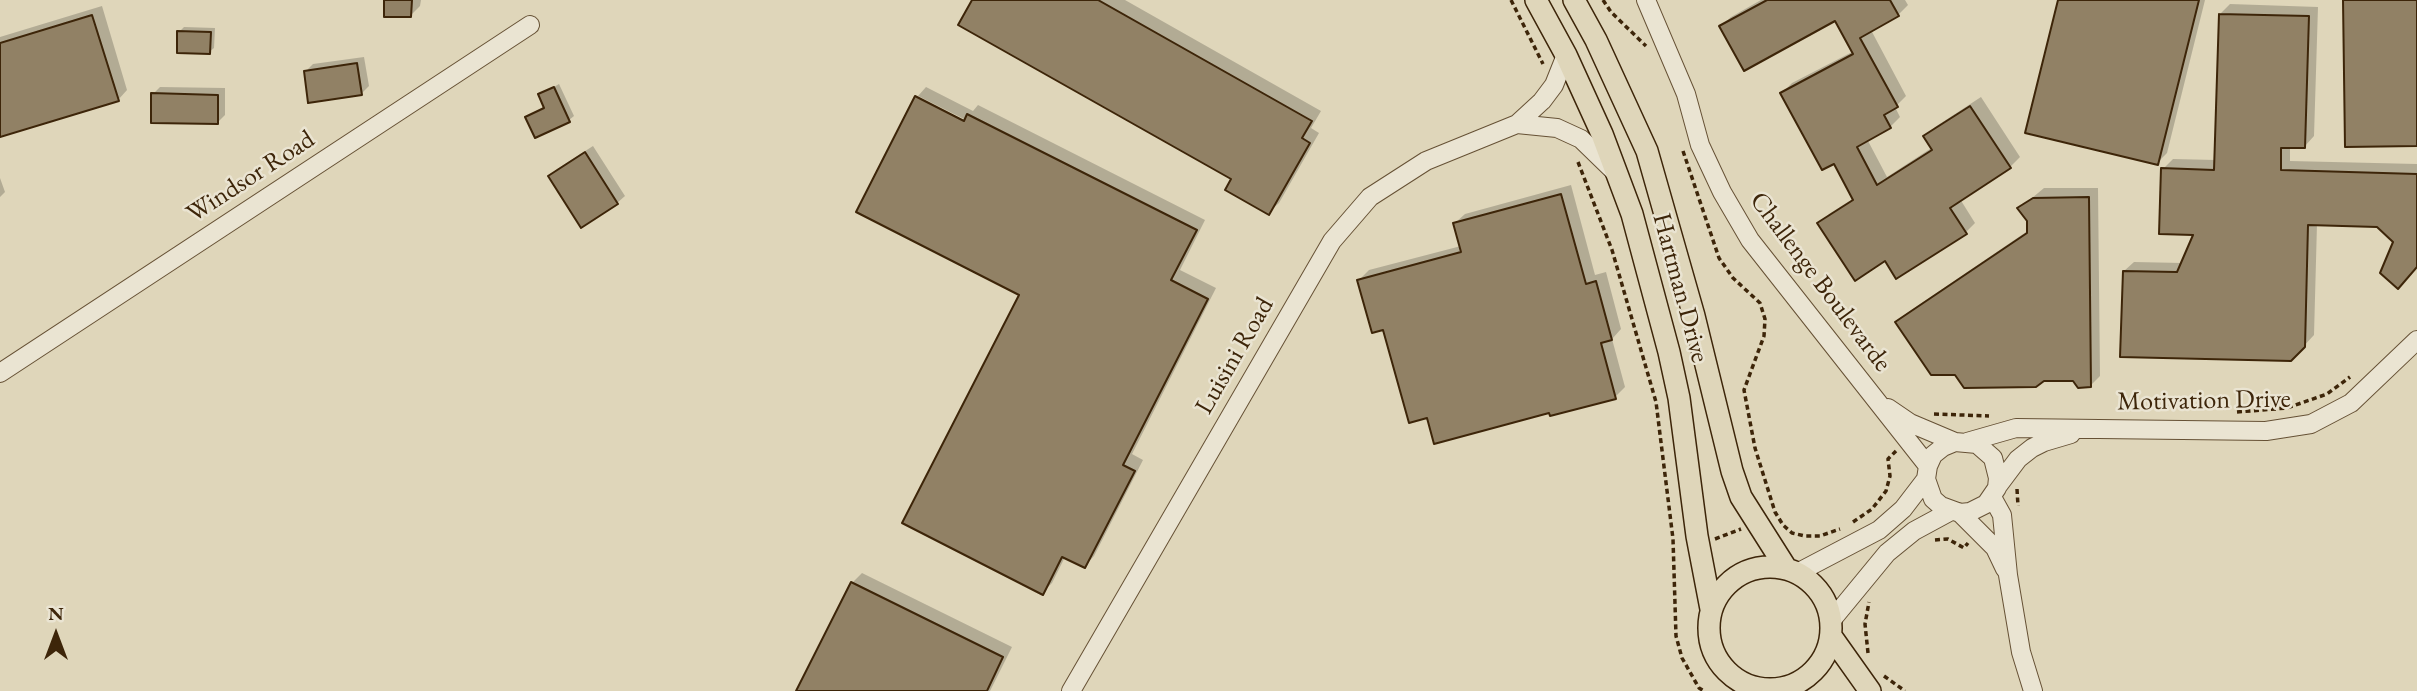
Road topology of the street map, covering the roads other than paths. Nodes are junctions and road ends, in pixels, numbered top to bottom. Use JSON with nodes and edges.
{"nodes":[{"id":1,"x":1536,"y":0,"type":"edge"},
{"id":2,"x":1574,"y":0,"type":"edge"},
{"id":3,"x":1646,"y":0,"type":"edge"},
{"id":4,"x":530,"y":25,"type":"dead end"},
{"id":5,"x":1566,"y":55,"type":"junction"},
{"id":6,"x":1517,"y":124,"type":"junction"},
{"id":7,"x":1617,"y":173,"type":"junction"},
{"id":8,"x":2417,"y":340,"type":"edge"},
{"id":9,"x":0,"y":373,"type":"edge"},
{"id":10,"x":1876,"y":400,"type":"junction"},
{"id":11,"x":2088,"y":429,"type":"junction"},
{"id":12,"x":1961,"y":442,"type":"junction"},
{"id":13,"x":1927,"y":472,"type":"junction"},
{"id":14,"x":1994,"y":492,"type":"junction"},
{"id":15,"x":1955,"y":512,"type":"junction"},
{"id":16,"x":1791,"y":571,"type":"junction"},
{"id":17,"x":2008,"y":575,"type":"junction"},
{"id":18,"x":1711,"y":609,"type":"junction"},
{"id":19,"x":1831,"y":628,"type":"junction"},
{"id":20,"x":1760,"y":690,"type":"edge"},
{"id":21,"x":1071,"y":691,"type":"edge"},
{"id":22,"x":1870,"y":691,"type":"edge"},
{"id":23,"x":2033,"y":691,"type":"edge"}],
"edges":[{"from":1,"to":5,"type":"main road","name":"Hartman Drive"},
{"from":2,"to":16,"type":"main road","name":"Hartman Drive"},
{"from":3,"to":10,"type":"street","name":"Challenge Boulevarde"},
{"from":4,"to":9,"type":"street","name":"Windsor Road"},
{"from":5,"to":6,"type":"street","name":"Luisini Road"},
{"from":5,"to":7,"type":"main road","name":"Hartman Drive"},
{"from":6,"to":7,"type":"street","name":"Luisini Road"},
{"from":6,"to":21,"type":"street","name":"Luisini Road"},
{"from":7,"to":18,"type":"main road","name":"Hartman Drive"},
{"from":8,"to":11,"type":"street","name":"Motivation Drive"},
{"from":10,"to":12,"type":"street","name":"Challenge Boulevarde"},
{"from":10,"to":13,"type":"street","name":"Challenge Boulevarde"},
{"from":11,"to":12,"type":"street","name":"Motivation Drive"},
{"from":11,"to":14,"type":"street","name":"Motivation Drive"},
{"from":12,"to":13,"type":"street"},
{"from":12,"to":14,"type":"street"},
{"from":13,"to":15,"type":"street"},
{"from":13,"to":16,"type":"street"},
{"from":14,"to":15,"type":"street"},
{"from":14,"to":17,"type":"street"},
{"from":15,"to":17,"type":"street"},
{"from":15,"to":19,"type":"street"},
{"from":16,"to":18,"type":"main road"},
{"from":16,"to":19,"type":"main road"},
{"from":17,"to":23,"type":"street"},
{"from":18,"to":20,"type":"main road"},
{"from":19,"to":20,"type":"main road"},
{"from":19,"to":22,"type":"main road"}]}
